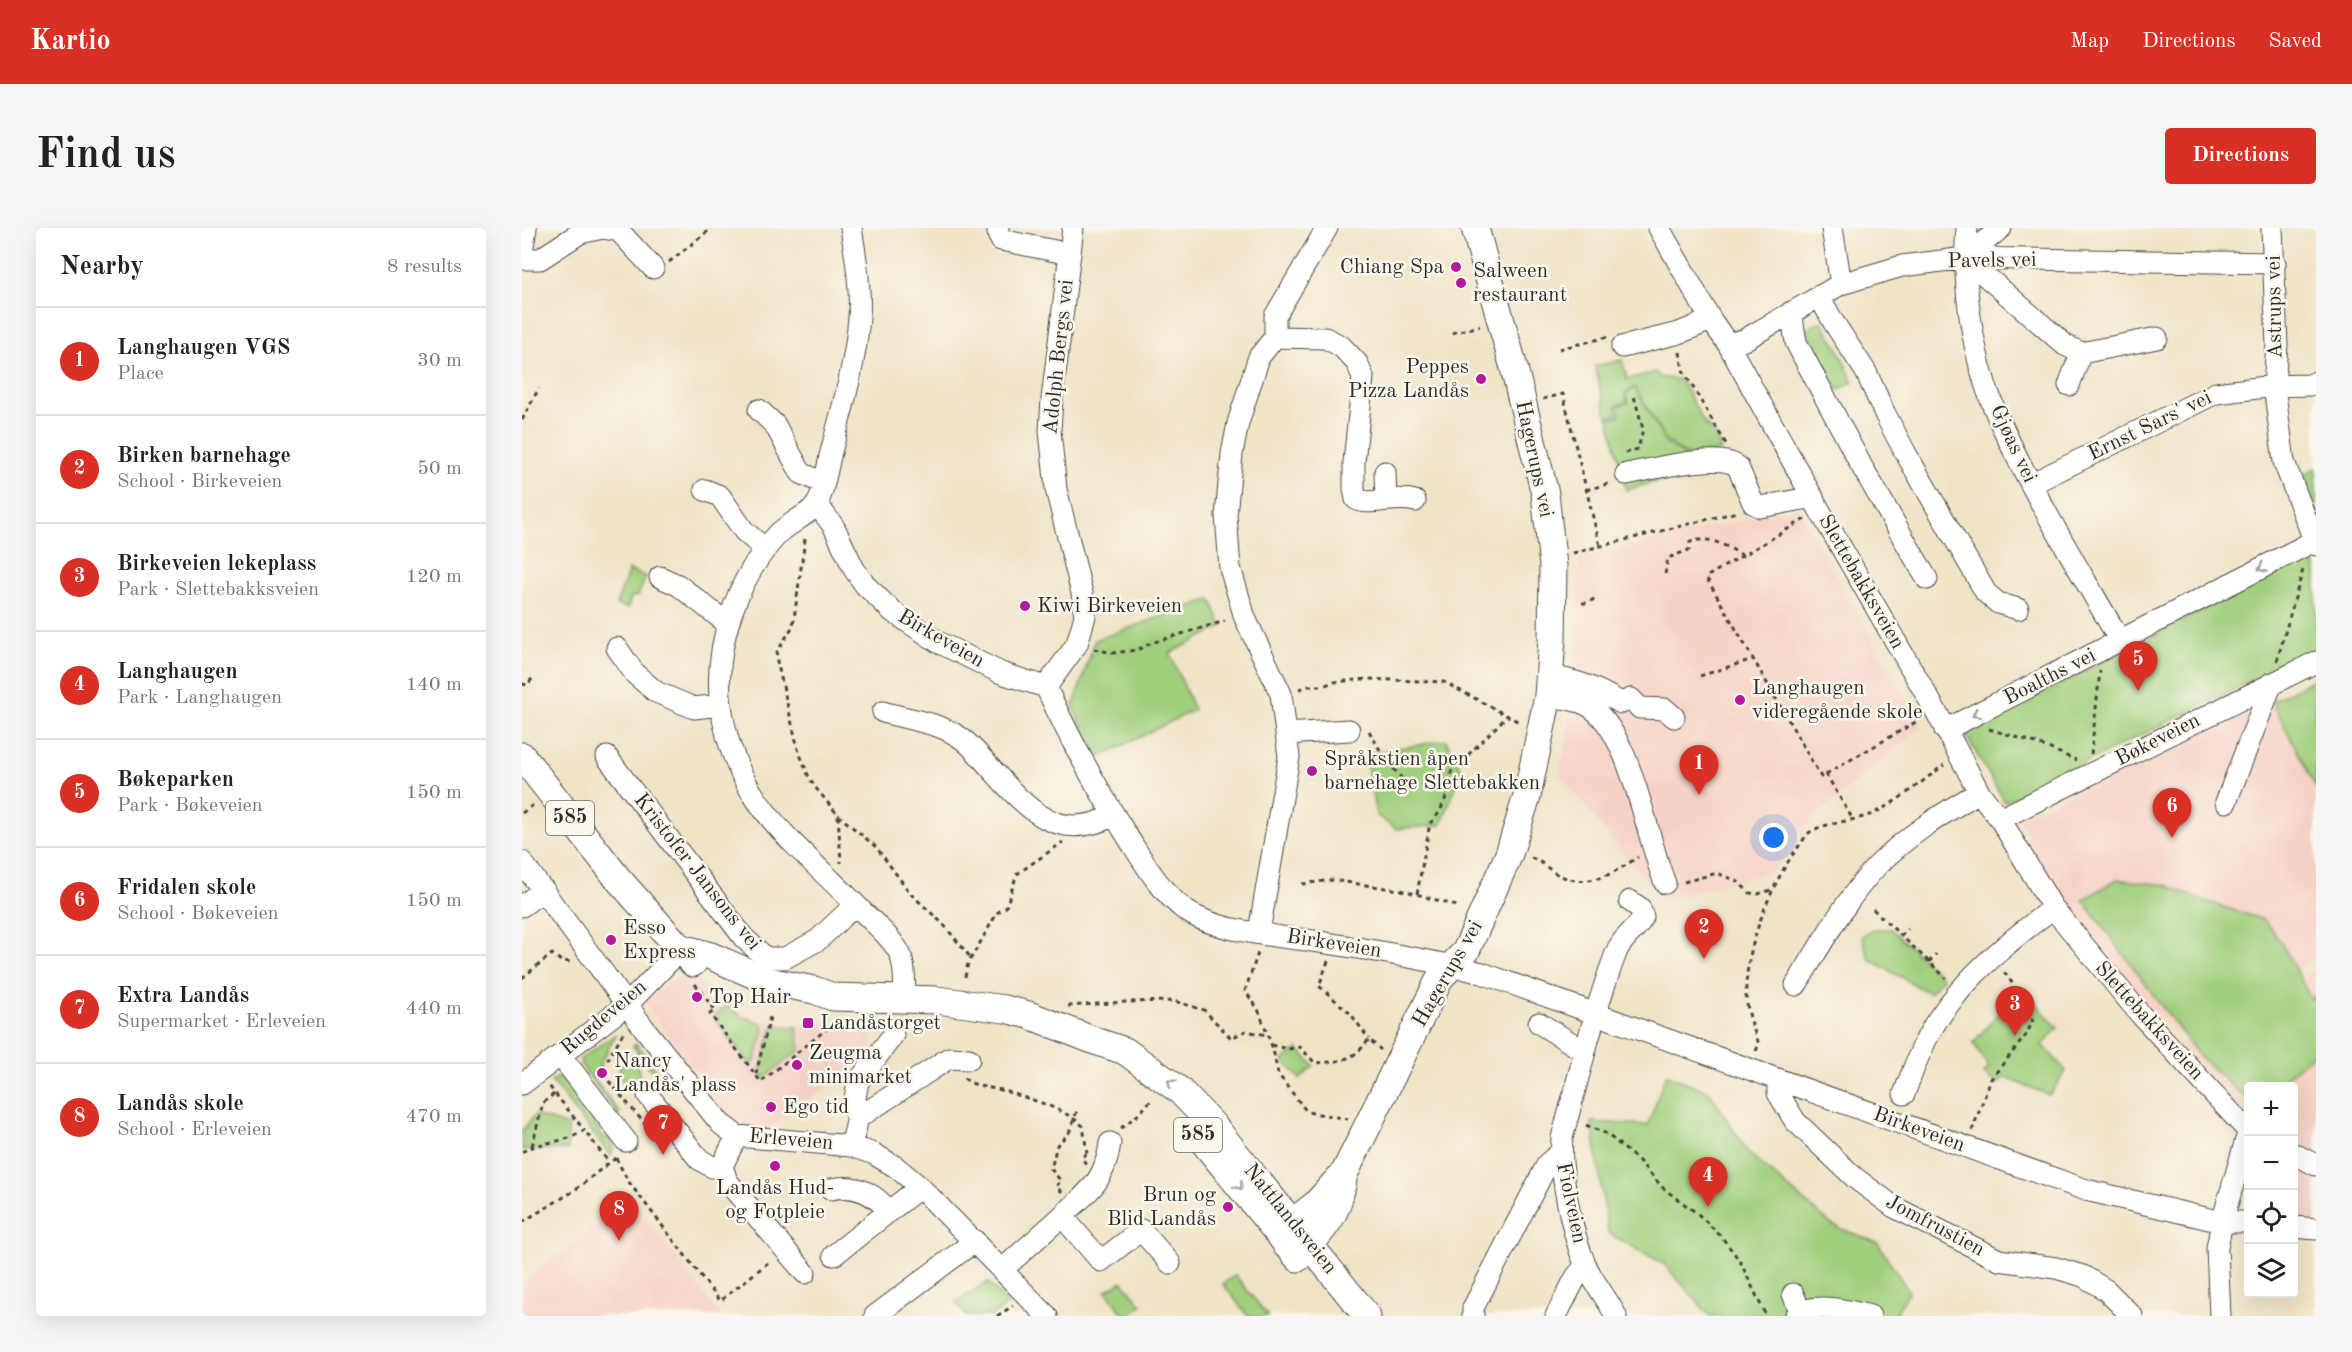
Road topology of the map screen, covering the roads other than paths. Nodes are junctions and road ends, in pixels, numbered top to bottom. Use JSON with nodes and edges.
{"nodes":[{"id":1,"x":526,"y":228,"type":"edge"},
{"id":2,"x":851,"y":228,"type":"edge"},
{"id":3,"x":998,"y":228,"type":"edge"},
{"id":4,"x":1073,"y":228,"type":"edge"},
{"id":5,"x":1327,"y":228,"type":"edge"},
{"id":6,"x":1475,"y":228,"type":"edge"},
{"id":7,"x":1659,"y":228,"type":"edge"},
{"id":8,"x":1832,"y":228,"type":"edge"},
{"id":9,"x":1967,"y":228,"type":"edge"},
{"id":10,"x":2001,"y":228,"type":"edge"},
{"id":11,"x":2272,"y":228,"type":"edge"},
{"id":12,"x":620,"y":229,"type":"edge"},
{"id":13,"x":522,"y":254,"type":"edge"},
{"id":14,"x":1070,"y":254,"type":"junction"},
{"id":15,"x":1965,"y":258,"type":"junction"},
{"id":16,"x":522,"y":259,"type":"edge"},
{"id":17,"x":2275,"y":263,"type":"junction"},
{"id":18,"x":653,"y":268,"type":"road end"},
{"id":19,"x":1841,"y":284,"type":"junction"},
{"id":20,"x":1819,"y":296,"type":"junction"},
{"id":21,"x":1791,"y":312,"type":"junction"},
{"id":22,"x":1712,"y":320,"type":"junction"},
{"id":23,"x":1275,"y":337,"type":"junction"},
{"id":24,"x":2157,"y":338,"type":"dead end"},
{"id":25,"x":1728,"y":344,"type":"junction"},
{"id":26,"x":1622,"y":347,"type":"dead end"},
{"id":27,"x":2081,"y":353,"type":"junction"},
{"id":28,"x":2316,"y":382,"type":"edge"},
{"id":29,"x":2069,"y":385,"type":"dead end"},
{"id":30,"x":2274,"y":386,"type":"junction"},
{"id":31,"x":759,"y":410,"type":"dead end"},
{"id":32,"x":1384,"y":472,"type":"dead end"},
{"id":33,"x":1626,"y":474,"type":"road end"},
{"id":34,"x":823,"y":483,"type":"junction"},
{"id":35,"x":2031,"y":484,"type":"junction"},
{"id":36,"x":705,"y":490,"type":"dead end"},
{"id":37,"x":1386,"y":499,"type":"junction"},
{"id":38,"x":1415,"y":501,"type":"dead end"},
{"id":39,"x":818,"y":504,"type":"junction"},
{"id":40,"x":1816,"y":504,"type":"junction"},
{"id":41,"x":2313,"y":543,"type":"edge"},
{"id":42,"x":765,"y":549,"type":"junction"},
{"id":43,"x":660,"y":577,"type":"dead end"},
{"id":44,"x":1927,"y":579,"type":"dead end"},
{"id":45,"x":2018,"y":609,"type":"dead end"},
{"id":46,"x":728,"y":624,"type":"junction"},
{"id":47,"x":2112,"y":645,"type":"junction"},
{"id":48,"x":617,"y":648,"type":"dead end"},
{"id":49,"x":2316,"y":662,"type":"edge"},
{"id":50,"x":2272,"y":683,"type":"junction"},
{"id":51,"x":1549,"y":686,"type":"junction"},
{"id":52,"x":1046,"y":687,"type":"junction"},
{"id":53,"x":721,"y":705,"type":"junction"},
{"id":54,"x":883,"y":712,"type":"dead end"},
{"id":55,"x":1674,"y":717,"type":"dead end"},
{"id":56,"x":1953,"y":726,"type":"junction"},
{"id":57,"x":1349,"y":730,"type":"road end"},
{"id":58,"x":1286,"y":734,"type":"junction"},
{"id":59,"x":522,"y":756,"type":"edge"},
{"id":60,"x":607,"y":757,"type":"dead end"},
{"id":61,"x":1979,"y":792,"type":"junction"},
{"id":62,"x":2226,"y":802,"type":"dead end"},
{"id":63,"x":1114,"y":816,"type":"junction"},
{"id":64,"x":2000,"y":819,"type":"junction"},
{"id":65,"x":522,"y":862,"type":"edge"},
{"id":66,"x":1662,"y":876,"type":"road end"},
{"id":67,"x":544,"y":890,"type":"junction"},
{"id":68,"x":850,"y":900,"type":"junction"},
{"id":69,"x":1630,"y":901,"type":"dead end"},
{"id":70,"x":522,"y":906,"type":"edge"},
{"id":71,"x":2054,"y":908,"type":"junction"},
{"id":72,"x":1259,"y":939,"type":"junction"},
{"id":73,"x":682,"y":948,"type":"junction"},
{"id":74,"x":1453,"y":966,"type":"junction"},
{"id":75,"x":1796,"y":985,"type":"dead end"},
{"id":76,"x":905,"y":999,"type":"junction"},
{"id":77,"x":628,"y":1004,"type":"junction"},
{"id":78,"x":1596,"y":1014,"type":"junction"},
{"id":79,"x":1539,"y":1023,"type":"dead end"},
{"id":80,"x":893,"y":1035,"type":"dead end"},
{"id":81,"x":1586,"y":1048,"type":"junction"},
{"id":82,"x":560,"y":1055,"type":"junction"},
{"id":83,"x":969,"y":1059,"type":"dead end"},
{"id":84,"x":1778,"y":1079,"type":"junction"},
{"id":85,"x":526,"y":1081,"type":"edge"},
{"id":86,"x":1904,"y":1094,"type":"dead end"},
{"id":87,"x":648,"y":1095,"type":"dead end"},
{"id":88,"x":858,"y":1118,"type":"junction"},
{"id":89,"x":2244,"y":1128,"type":"edge"},
{"id":90,"x":1116,"y":1135,"type":"road end"},
{"id":91,"x":737,"y":1136,"type":"junction"},
{"id":92,"x":2247,"y":1136,"type":"edge"},
{"id":93,"x":626,"y":1141,"type":"dead end"},
{"id":94,"x":851,"y":1146,"type":"junction"},
{"id":95,"x":1560,"y":1154,"type":"junction"},
{"id":96,"x":2298,"y":1156,"type":"edge"},
{"id":97,"x":2316,"y":1165,"type":"edge"},
{"id":98,"x":722,"y":1166,"type":"junction"},
{"id":99,"x":920,"y":1187,"type":"junction"},
{"id":100,"x":831,"y":1189,"type":"dead end"},
{"id":101,"x":889,"y":1212,"type":"junction"},
{"id":102,"x":1062,"y":1216,"type":"junction"},
{"id":103,"x":2222,"y":1222,"type":"junction"},
{"id":104,"x":2244,"y":1222,"type":"edge"},
{"id":105,"x":2298,"y":1227,"type":"edge"},
{"id":106,"x":2316,"y":1229,"type":"edge"},
{"id":107,"x":1296,"y":1237,"type":"junction"},
{"id":108,"x":975,"y":1241,"type":"junction"},
{"id":109,"x":834,"y":1255,"type":"dead end"},
{"id":110,"x":1170,"y":1263,"type":"dead end"},
{"id":111,"x":1586,"y":1265,"type":"junction"},
{"id":112,"x":1003,"y":1269,"type":"junction"},
{"id":113,"x":805,"y":1273,"type":"dead end"},
{"id":114,"x":1796,"y":1307,"type":"edge"},
{"id":115,"x":875,"y":1316,"type":"edge"},
{"id":116,"x":1047,"y":1316,"type":"edge"},
{"id":117,"x":1347,"y":1316,"type":"edge"},
{"id":118,"x":1367,"y":1316,"type":"edge"},
{"id":119,"x":1473,"y":1316,"type":"edge"},
{"id":120,"x":1556,"y":1316,"type":"edge"},
{"id":121,"x":1616,"y":1316,"type":"edge"},
{"id":122,"x":1870,"y":1316,"type":"edge"},
{"id":123,"x":2132,"y":1316,"type":"edge"},
{"id":124,"x":2220,"y":1316,"type":"edge"}],
"edges":[{"from":1,"to":13,"type":"street"},
{"from":2,"to":34,"type":"street"},
{"from":3,"to":14,"type":"street"},
{"from":4,"to":14,"type":"street","name":"Adolph Bergs vei"},
{"from":5,"to":23,"type":"street"},
{"from":6,"to":51,"type":"main road","name":"Hagerups vei"},
{"from":7,"to":22,"type":"street","name":"Slettebakksveien"},
{"from":8,"to":19,"type":"street"},
{"from":9,"to":15,"type":"street","name":"Gjøas vei"},
{"from":10,"to":15,"type":"street"},
{"from":11,"to":17,"type":"street","name":"Astrups vei"},
{"from":12,"to":16,"type":"street"},
{"from":12,"to":18,"type":"street"},
{"from":14,"to":52,"type":"street","name":"Adolph Bergs vei"},
{"from":15,"to":17,"type":"street","name":"Pavels vei"},
{"from":15,"to":19,"type":"street","name":"Pavels vei"},
{"from":15,"to":27,"type":"street"},
{"from":15,"to":35,"type":"street","name":"Gjøas vei"},
{"from":17,"to":30,"type":"street","name":"Astrups vei"},
{"from":19,"to":20,"type":"street","name":"Pavels vei"},
{"from":20,"to":21,"type":"street","name":"Pavels vei"},
{"from":20,"to":45,"type":"street"},
{"from":21,"to":25,"type":"street","name":"Pavels vei"},
{"from":21,"to":44,"type":"street"},
{"from":22,"to":25,"type":"street","name":"Slettebakksveien"},
{"from":22,"to":26,"type":"street"},
{"from":23,"to":37,"type":"street"},
{"from":23,"to":58,"type":"street"},
{"from":24,"to":27,"type":"street"},
{"from":25,"to":40,"type":"street","name":"Slettebakksveien"},
{"from":27,"to":29,"type":"street"},
{"from":28,"to":30,"type":"street","name":"Astrups vei"},
{"from":30,"to":35,"type":"street","name":"Ernst Sars' vei"},
{"from":30,"to":41,"type":"street","name":"Astrups vei"},
{"from":31,"to":34,"type":"street"},
{"from":32,"to":37,"type":"street"},
{"from":33,"to":40,"type":"street","name":"Slettebakksveien"},
{"from":34,"to":39,"type":"street"},
{"from":35,"to":47,"type":"street","name":"Gjøas vei"},
{"from":36,"to":42,"type":"street"},
{"from":37,"to":38,"type":"street"},
{"from":39,"to":42,"type":"street"},
{"from":39,"to":52,"type":"street","name":"Birkeveien"},
{"from":40,"to":56,"type":"street","name":"Slettebakksveien"},
{"from":41,"to":47,"type":"street","name":"Boalths vei","one_way":true},
{"from":42,"to":46,"type":"street"},
{"from":43,"to":46,"type":"street"},
{"from":46,"to":53,"type":"street"},
{"from":47,"to":56,"type":"street","name":"Boalths vei","one_way":true},
{"from":48,"to":53,"type":"street"},
{"from":49,"to":50,"type":"street","name":"Bøkeveien"},
{"from":50,"to":62,"type":"street"},
{"from":50,"to":64,"type":"street","name":"Bøkeveien"},
{"from":51,"to":55,"type":"street"},
{"from":51,"to":66,"type":"street"},
{"from":51,"to":74,"type":"main road","name":"Hagerups vei"},
{"from":52,"to":63,"type":"street","name":"Birkeveien"},
{"from":53,"to":68,"type":"street"},
{"from":54,"to":63,"type":"street"},
{"from":56,"to":61,"type":"street","name":"Slettebakksveien"},
{"from":57,"to":58,"type":"street"},
{"from":58,"to":72,"type":"street"},
{"from":59,"to":73,"type":"main road","name":"Nattlandsveien","number":"585"},
{"from":60,"to":68,"type":"street","name":"Kristofer Jansons vei"},
{"from":61,"to":64,"type":"street","name":"Slettebakksveien"},
{"from":61,"to":75,"type":"street"},
{"from":63,"to":72,"type":"street","name":"Birkeveien"},
{"from":64,"to":71,"type":"street","name":"Slettebakksveien"},
{"from":65,"to":67,"type":"street","name":"Erleveien"},
{"from":67,"to":70,"type":"street"},
{"from":67,"to":77,"type":"street","name":"Erleveien"},
{"from":68,"to":76,"type":"street"},
{"from":69,"to":78,"type":"street"},
{"from":71,"to":86,"type":"street"},
{"from":71,"to":89,"type":"street","name":"Slettebakksveien"},
{"from":72,"to":74,"type":"street","name":"Birkeveien"},
{"from":73,"to":76,"type":"main road","name":"Nattlandsveien","number":"585"},
{"from":73,"to":77,"type":"street","name":"Rugdeveien"},
{"from":74,"to":78,"type":"street","name":"Birkeveien"},
{"from":74,"to":107,"type":"main road","name":"Hagerups vei"},
{"from":76,"to":107,"type":"main road","name":"Nattlandsveien","number":"585"},
{"from":77,"to":82,"type":"street","name":"Rugdeveien"},
{"from":77,"to":91,"type":"street","name":"Erleveien"},
{"from":78,"to":81,"type":"street","name":"Fiolveien"},
{"from":78,"to":84,"type":"street","name":"Birkeveien"},
{"from":79,"to":81,"type":"street"},
{"from":80,"to":88,"type":"street"},
{"from":81,"to":95,"type":"street","name":"Fiolveien"},
{"from":82,"to":85,"type":"street","name":"Rugdeveien"},
{"from":82,"to":93,"type":"street"},
{"from":83,"to":88,"type":"street"},
{"from":84,"to":103,"type":"street","name":"Birkeveien"},
{"from":84,"to":123,"type":"street","name":"Jomfrustien"},
{"from":87,"to":98,"type":"street"},
{"from":88,"to":94,"type":"street"},
{"from":90,"to":102,"type":"street"},
{"from":91,"to":94,"type":"street","name":"Erleveien"},
{"from":91,"to":98,"type":"street"},
{"from":92,"to":103,"type":"street","name":"Slettebakksveien"},
{"from":94,"to":99,"type":"street","name":"Erleveien"},
{"from":95,"to":111,"type":"street","name":"Fiolveien"},
{"from":95,"to":119,"type":"street"},
{"from":96,"to":97,"type":"street"},
{"from":98,"to":113,"type":"street"},
{"from":99,"to":101,"type":"street"},
{"from":99,"to":108,"type":"street","name":"Erleveien"},
{"from":100,"to":101,"type":"street"},
{"from":101,"to":109,"type":"street"},
{"from":102,"to":110,"type":"street"},
{"from":102,"to":112,"type":"street"},
{"from":103,"to":104,"type":"street","name":"Birkeveien"},
{"from":103,"to":124,"type":"street","name":"Slettebakksveien"},
{"from":105,"to":106,"type":"street"},
{"from":107,"to":117,"type":"main road","name":"Nattlandsveien","number":"585"},
{"from":107,"to":118,"type":"main road","name":"Nattlandsveien","number":"585"},
{"from":108,"to":112,"type":"street","name":"Erleveien"},
{"from":108,"to":115,"type":"street"},
{"from":111,"to":120,"type":"street"},
{"from":111,"to":121,"type":"street","name":"Fiolveien"},
{"from":112,"to":116,"type":"street","name":"Erleveien"},
{"from":114,"to":122,"type":"street"}]}
